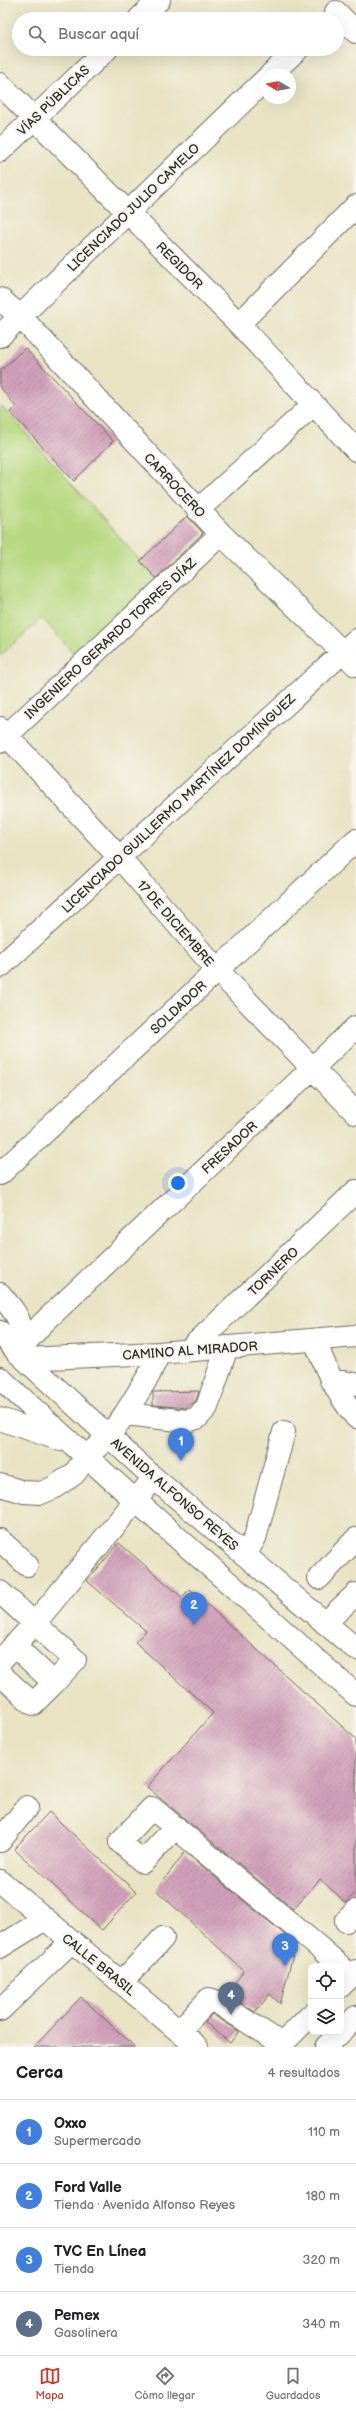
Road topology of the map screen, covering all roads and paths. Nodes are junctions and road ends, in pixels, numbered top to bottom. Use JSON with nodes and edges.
{"nodes":[{"id":1,"x":159,"y":0,"type":"edge"},
{"id":2,"x":146,"y":12,"type":"edge"},
{"id":3,"x":344,"y":17,"type":"edge"},
{"id":4,"x":356,"y":32,"type":"edge"},
{"id":5,"x":100,"y":56,"type":"edge"},
{"id":6,"x":291,"y":56,"type":"edge"},
{"id":7,"x":278,"y":68,"type":"edge"},
{"id":8,"x":0,"y":84,"type":"edge"},
{"id":9,"x":260,"y":85,"type":"edge"},
{"id":10,"x":33,"y":119,"type":"junction"},
{"id":11,"x":0,"y":151,"type":"edge"},
{"id":12,"x":356,"y":206,"type":"edge"},
{"id":13,"x":128,"y":212,"type":"junction"},
{"id":14,"x":0,"y":299,"type":"edge"},
{"id":15,"x":20,"y":316,"type":"junction"},
{"id":16,"x":239,"y":324,"type":"junction"},
{"id":17,"x":0,"y":336,"type":"edge"},
{"id":18,"x":313,"y":405,"type":"junction"},
{"id":19,"x":353,"y":439,"type":"edge"},
{"id":20,"x":198,"y":510,"type":"junction"},
{"id":21,"x":221,"y":534,"type":"junction"},
{"id":22,"x":352,"y":652,"type":"edge"},
{"id":23,"x":2,"y":735,"type":"edge"},
{"id":24,"x":356,"y":840,"type":"edge"},
{"id":25,"x":118,"y":856,"type":"junction"},
{"id":26,"x":0,"y":967,"type":"edge"},
{"id":27,"x":217,"y":970,"type":"junction"},
{"id":28,"x":356,"y":1027,"type":"edge"},
{"id":29,"x":312,"y":1069,"type":"junction"},
{"id":30,"x":356,"y":1113,"type":"edge"},
{"id":31,"x":0,"y":1174,"type":"edge"},
{"id":32,"x":356,"y":1192,"type":"edge"},
{"id":33,"x":0,"y":1294,"type":"edge"},
{"id":34,"x":0,"y":1332,"type":"edge"},
{"id":35,"x":356,"y":1336,"type":"edge"},
{"id":36,"x":315,"y":1340,"type":"junction"},
{"id":37,"x":227,"y":1347,"type":"junction"},
{"id":38,"x":189,"y":1350,"type":"junction"},
{"id":39,"x":159,"y":1353,"type":"junction"},
{"id":40,"x":21,"y":1356,"type":"junction"},
{"id":41,"x":0,"y":1371,"type":"edge"},
{"id":42,"x":0,"y":1378,"type":"edge"},
{"id":43,"x":331,"y":1380,"type":"junction"},
{"id":44,"x":356,"y":1384,"type":"edge"},
{"id":45,"x":125,"y":1414,"type":"junction"},
{"id":46,"x":356,"y":1418,"type":"edge"},
{"id":47,"x":0,"y":1419,"type":"edge"},
{"id":48,"x":284,"y":1432,"type":"dead end"},
{"id":49,"x":108,"y":1437,"type":"junction"},
{"id":50,"x":79,"y":1450,"type":"junction"},
{"id":51,"x":154,"y":1478,"type":"junction"},
{"id":52,"x":0,"y":1485,"type":"edge"},
{"id":53,"x":136,"y":1502,"type":"junction"},
{"id":54,"x":356,"y":1539,"type":"edge"},
{"id":55,"x":3,"y":1549,"type":"edge"},
{"id":56,"x":245,"y":1555,"type":"junction"},
{"id":57,"x":27,"y":1565,"type":"dead end"},
{"id":58,"x":319,"y":1578,"type":"dead end"},
{"id":59,"x":0,"y":1592,"type":"edge"},
{"id":60,"x":356,"y":1594,"type":"edge"},
{"id":61,"x":325,"y":1622,"type":"junction"},
{"id":62,"x":35,"y":1623,"type":"junction"},
{"id":63,"x":356,"y":1649,"type":"edge"},
{"id":64,"x":7,"y":1653,"type":"edge"},
{"id":65,"x":0,"y":1674,"type":"edge"},
{"id":66,"x":54,"y":1683,"type":"junction"},
{"id":67,"x":356,"y":1695,"type":"edge"},
{"id":68,"x":26,"y":1807,"type":"dead end"},
{"id":69,"x":176,"y":1827,"type":"dead end"},
{"id":70,"x":0,"y":1841,"type":"edge"},
{"id":71,"x":0,"y":1881,"type":"edge"},
{"id":72,"x":45,"y":1919,"type":"junction"},
{"id":73,"x":163,"y":1938,"type":"dead end"},
{"id":74,"x":71,"y":1942,"type":"junction"},
{"id":75,"x":0,"y":1946,"type":"edge"},
{"id":76,"x":346,"y":1973,"type":"edge"},
{"id":77,"x":122,"y":1982,"type":"junction"},
{"id":78,"x":0,"y":2010,"type":"edge"},
{"id":79,"x":356,"y":2017,"type":"edge"},
{"id":80,"x":308,"y":2019,"type":"edge"},
{"id":81,"x":344,"y":2029,"type":"edge"},
{"id":82,"x":179,"y":2031,"type":"junction"},
{"id":83,"x":338,"y":2035,"type":"edge"},
{"id":84,"x":280,"y":2046,"type":"edge"},
{"id":85,"x":197,"y":2047,"type":"edge"},
{"id":86,"x":326,"y":2047,"type":"edge"}],
"edges":[{"from":1,"to":2,"type":"main road"},
{"from":3,"to":4,"type":"main road"},
{"from":5,"to":10,"type":"main road","name":"VÍAS PÚBLICAS"},
{"from":6,"to":7,"type":"main road"},
{"from":8,"to":10,"type":"main road","name":"REGIDOR"},
{"from":9,"to":13,"type":"main road","name":"LICENCIADO JULIO CAMELO"},
{"from":10,"to":11,"type":"main road","name":"VÍAS PÚBLICAS"},
{"from":10,"to":13,"type":"main road","name":"REGIDOR"},
{"from":12,"to":16,"type":"main road"},
{"from":13,"to":15,"type":"main road","name":"LICENCIADO JULIO CAMELO"},
{"from":13,"to":16,"type":"main road","name":"REGIDOR"},
{"from":14,"to":15,"type":"main road","name":"CARROCERO"},
{"from":15,"to":17,"type":"main road","name":"LICENCIADO JULIO CAMELO"},
{"from":15,"to":20,"type":"main road","name":"CARROCERO"},
{"from":16,"to":18,"type":"main road","name":"REGIDOR"},
{"from":18,"to":19,"type":"main road","name":"REGIDOR"},
{"from":18,"to":20,"type":"main road"},
{"from":20,"to":21,"type":"main road","name":"CARROCERO"},
{"from":21,"to":22,"type":"main road","name":"CARROCERO"},
{"from":21,"to":23,"type":"main road","name":"INGENIERO GERARDO TORRES DÍAZ"},
{"from":22,"to":25,"type":"main road","name":"LICENCIADO GUILLERMO MARTÍNEZ DOMÍNGUEZ"},
{"from":23,"to":25,"type":"main road","name":"17 DE DICIEMBRE"},
{"from":24,"to":27,"type":"main road","name":"SOLDADOR"},
{"from":25,"to":26,"type":"main road","name":"LICENCIADO GUILLERMO MARTÍNEZ DOMÍNGUEZ"},
{"from":25,"to":27,"type":"main road","name":"17 DE DICIEMBRE"},
{"from":27,"to":29,"type":"main road","name":"17 DE DICIEMBRE"},
{"from":27,"to":31,"type":"main road","name":"SOLDADOR"},
{"from":28,"to":29,"type":"main road","name":"FRESADOR"},
{"from":29,"to":30,"type":"main road","name":"17 DE DICIEMBRE"},
{"from":29,"to":40,"type":"main road","name":"FRESADOR"},
{"from":32,"to":38,"type":"main road","name":"TORNERO"},
{"from":33,"to":40,"type":"main road"},
{"from":34,"to":40,"type":"main road","name":"AVENIDA ALFONSO REYES"},
{"from":35,"to":36,"type":"main road","name":"CAMINO AL MIRADOR"},
{"from":36,"to":37,"type":"main road","name":"CAMINO AL MIRADOR"},
{"from":36,"to":43,"type":"main road"},
{"from":37,"to":38,"type":"main road","name":"CAMINO AL MIRADOR"},
{"from":37,"to":45,"type":"main road"},
{"from":38,"to":39,"type":"main road","name":"CAMINO AL MIRADOR"},
{"from":39,"to":40,"type":"main road","name":"CAMINO AL MIRADOR"},
{"from":39,"to":45,"type":"main road"},
{"from":40,"to":41,"type":"main road","name":"FRESADOR"},
{"from":40,"to":49,"type":"main road","name":"AVENIDA ALFONSO REYES"},
{"from":42,"to":50,"type":"main road"},
{"from":43,"to":44,"type":"main road"},
{"from":43,"to":46,"type":"main road"},
{"from":45,"to":49,"type":"main road"},
{"from":47,"to":50,"type":"main road"},
{"from":48,"to":56,"type":"main road"},
{"from":49,"to":50,"type":"main road"},
{"from":49,"to":51,"type":"main road","name":"AVENIDA ALFONSO REYES"},
{"from":50,"to":52,"type":"main road"},
{"from":50,"to":53,"type":"main road"},
{"from":51,"to":53,"type":"main road"},
{"from":51,"to":56,"type":"main road","name":"AVENIDA ALFONSO REYES"},
{"from":53,"to":62,"type":"main road"},
{"from":53,"to":67,"type":"main road"},
{"from":54,"to":58,"type":"main road"},
{"from":55,"to":57,"type":"main road"},
{"from":56,"to":61,"type":"main road","name":"AVENIDA ALFONSO REYES"},
{"from":59,"to":62,"type":"main road"},
{"from":60,"to":61,"type":"main road"},
{"from":61,"to":63,"type":"main road","name":"AVENIDA ALFONSO REYES"},
{"from":62,"to":64,"type":"main road"},
{"from":62,"to":66,"type":"main road"},
{"from":64,"to":66,"type":"main road"},
{"from":65,"to":66,"type":"main road"},
{"from":68,"to":70,"type":"main road"},
{"from":69,"to":76,"type":"main road"},
{"from":71,"to":72,"type":"main road","name":"CALLE BRASIL"},
{"from":72,"to":74,"type":"main road","name":"CALLE BRASIL"},
{"from":72,"to":75,"type":"main road"},
{"from":73,"to":77,"type":"main road"},
{"from":74,"to":77,"type":"main road","name":"CALLE BRASIL"},
{"from":74,"to":78,"type":"main road"},
{"from":77,"to":82,"type":"main road","name":"CALLE BRASIL"},
{"from":79,"to":81,"type":"main road"},
{"from":80,"to":84,"type":"main road"},
{"from":82,"to":84,"type":"main road"},
{"from":82,"to":85,"type":"main road","name":"CALLE BRASIL"},
{"from":83,"to":86,"type":"main road"}]}
